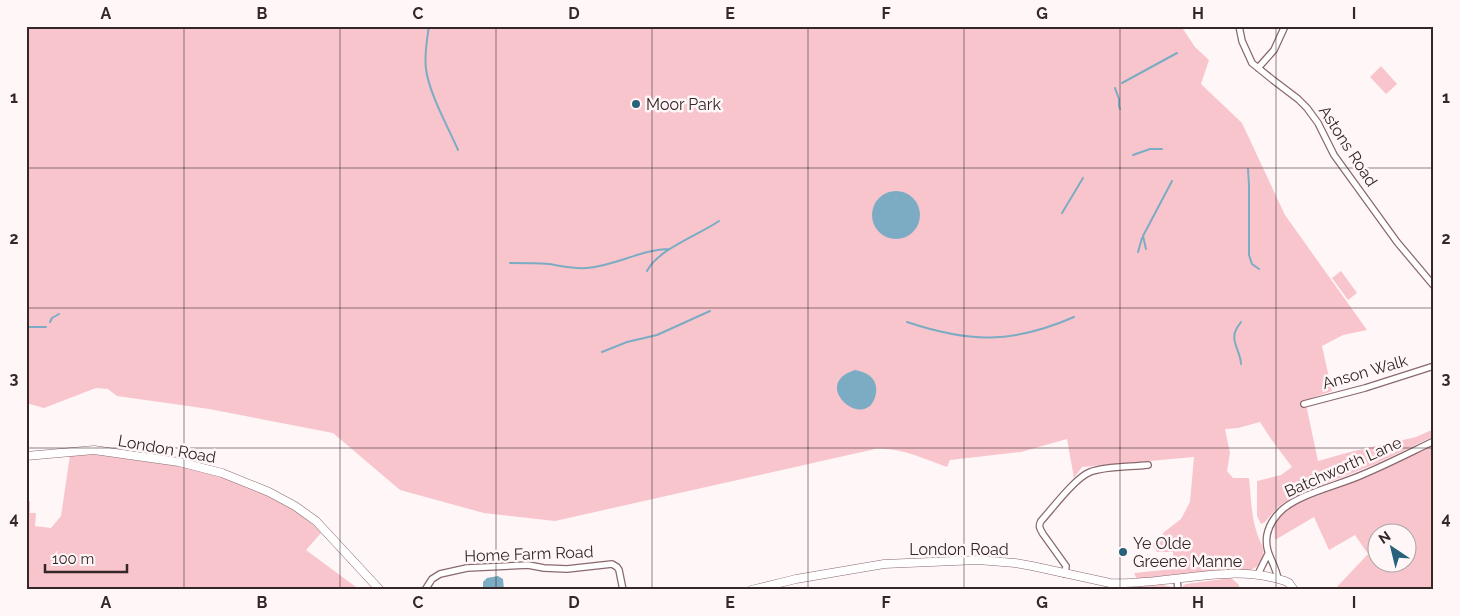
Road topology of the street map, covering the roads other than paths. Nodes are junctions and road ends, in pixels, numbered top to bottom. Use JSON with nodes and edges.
{"nodes":[{"id":1,"x":1239,"y":26,"type":"edge"},
{"id":2,"x":1285,"y":26,"type":"edge"},
{"id":3,"x":1258,"y":68,"type":"junction"},
{"id":4,"x":1434,"y":286,"type":"edge"},
{"id":5,"x":1434,"y":366,"type":"edge"},
{"id":6,"x":1304,"y":404,"type":"dead end"},
{"id":7,"x":1434,"y":441,"type":"edge"},
{"id":8,"x":26,"y":456,"type":"edge"},
{"id":9,"x":1148,"y":465,"type":"dead end"},
{"id":10,"x":1268,"y":554,"type":"junction"},
{"id":11,"x":1065,"y":574,"type":"junction"},
{"id":12,"x":1258,"y":574,"type":"junction"},
{"id":13,"x":1177,"y":579,"type":"junction"},
{"id":14,"x":1278,"y":579,"type":"junction"},
{"id":15,"x":380,"y":590,"type":"edge"},
{"id":16,"x":425,"y":590,"type":"edge"},
{"id":17,"x":623,"y":590,"type":"edge"},
{"id":18,"x":751,"y":590,"type":"edge"},
{"id":19,"x":1178,"y":590,"type":"edge"},
{"id":20,"x":1294,"y":590,"type":"edge"}],
"edges":[{"from":1,"to":3,"type":"street","name":"Astons Road"},
{"from":2,"to":3,"type":"street"},
{"from":3,"to":4,"type":"street","name":"Astons Road"},
{"from":5,"to":6,"type":"street","name":"Anson Walk"},
{"from":7,"to":10,"type":"street","name":"Batchworth Lane"},
{"from":8,"to":15,"type":"main road","name":"London Road"},
{"from":9,"to":11,"type":"street"},
{"from":10,"to":12,"type":"street","name":"Batchworth Lane"},
{"from":10,"to":14,"type":"street","name":"Batchworth Lane"},
{"from":11,"to":13,"type":"main road","name":"London Road"},
{"from":11,"to":18,"type":"main road","name":"London Road"},
{"from":12,"to":13,"type":"main road","name":"London Road"},
{"from":12,"to":14,"type":"main road","name":"London Road"},
{"from":13,"to":19,"type":"street"},
{"from":14,"to":20,"type":"main road"},
{"from":16,"to":17,"type":"street","name":"Home Farm Road"}]}
